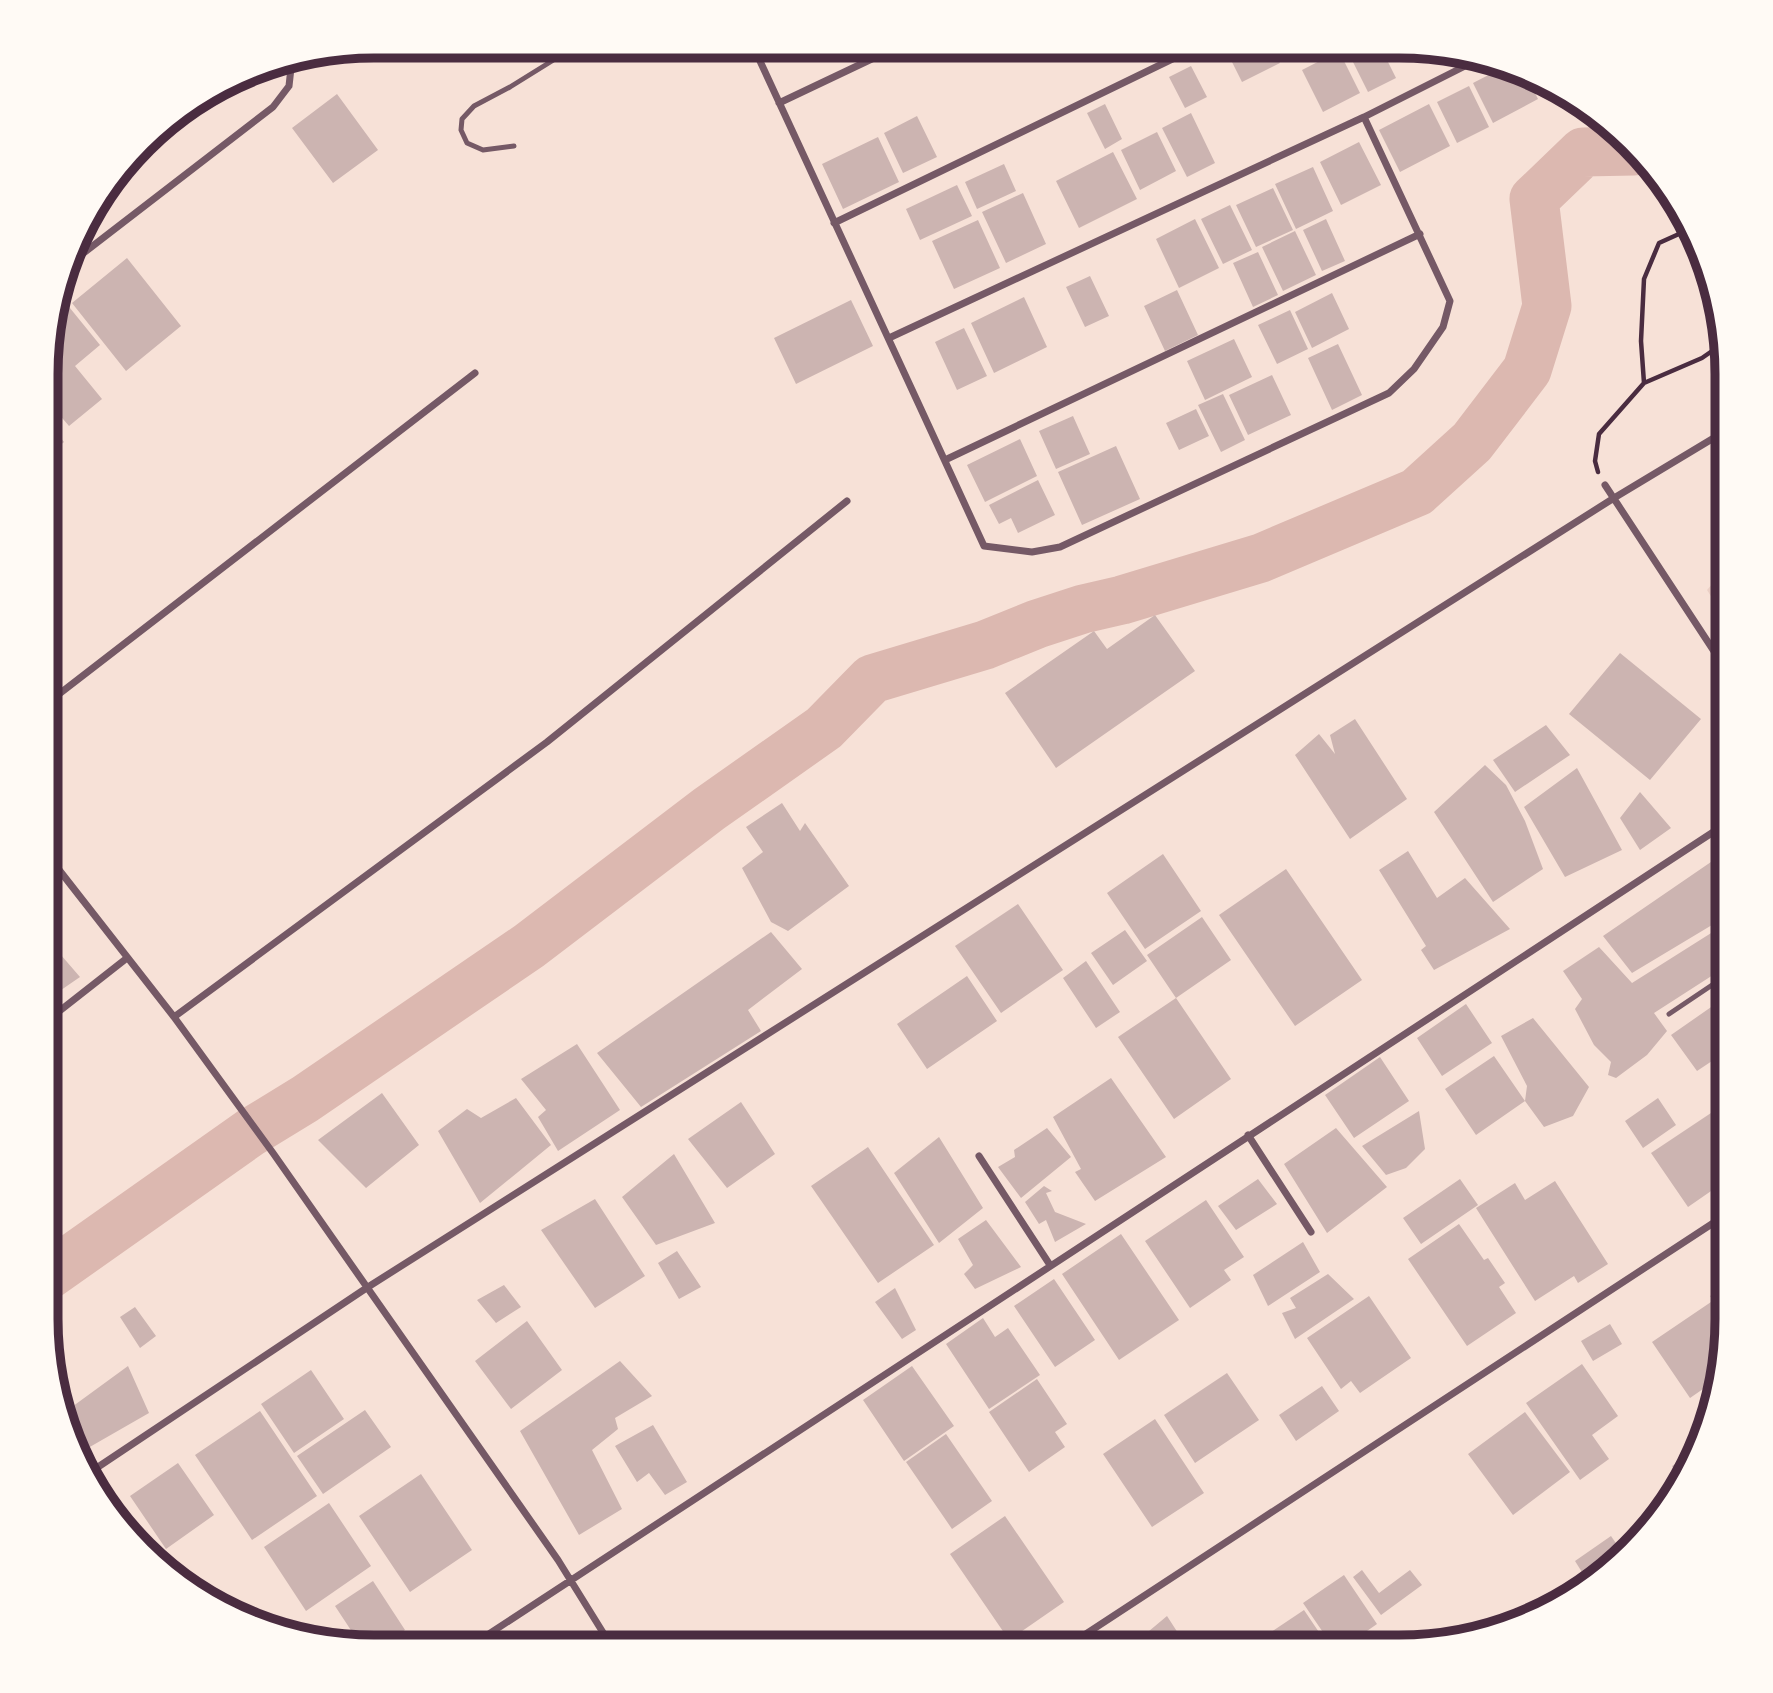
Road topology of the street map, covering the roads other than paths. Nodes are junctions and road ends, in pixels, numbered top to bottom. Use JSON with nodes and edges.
{"nodes":[{"id":1,"x":557,"y":58,"type":"edge"},
{"id":2,"x":758,"y":58,"type":"edge"},
{"id":3,"x":874,"y":58,"type":"edge"},
{"id":4,"x":1174,"y":58,"type":"edge"},
{"id":5,"x":1466,"y":65,"type":"edge"},
{"id":6,"x":291,"y":69,"type":"edge"},
{"id":7,"x":779,"y":103,"type":"junction"},
{"id":8,"x":1364,"y":117,"type":"junction"},
{"id":9,"x":514,"y":146,"type":"dead end"},
{"id":10,"x":834,"y":223,"type":"junction"},
{"id":11,"x":1420,"y":234,"type":"junction"},
{"id":12,"x":81,"y":255,"type":"edge"},
{"id":13,"x":889,"y":338,"type":"junction"},
{"id":14,"x":475,"y":373,"type":"dead end"},
{"id":15,"x":1715,"y":437,"type":"edge"},
{"id":16,"x":944,"y":460,"type":"junction"},
{"id":17,"x":1605,"y":485,"type":"road end"},
{"id":18,"x":1614,"y":498,"type":"junction"},
{"id":19,"x":847,"y":501,"type":"dead end"},
{"id":20,"x":1715,"y":653,"type":"edge"},
{"id":21,"x":58,"y":695,"type":"edge"},
{"id":22,"x":1715,"y":831,"type":"edge"},
{"id":23,"x":58,"y":869,"type":"edge"},
{"id":24,"x":127,"y":958,"type":"junction"},
{"id":25,"x":1715,"y":983,"type":"edge"},
{"id":26,"x":58,"y":1012,"type":"edge"},
{"id":27,"x":1669,"y":1014,"type":"dead end"},
{"id":28,"x":174,"y":1017,"type":"junction"},
{"id":29,"x":1248,"y":1135,"type":"junction"},
{"id":30,"x":979,"y":1156,"type":"dead end"},
{"id":31,"x":1715,"y":1222,"type":"edge"},
{"id":32,"x":1311,"y":1232,"type":"dead end"},
{"id":33,"x":1050,"y":1265,"type":"junction"},
{"id":34,"x":368,"y":1287,"type":"junction"},
{"id":35,"x":95,"y":1469,"type":"edge"},
{"id":36,"x":570,"y":1579,"type":"junction"},
{"id":37,"x":487,"y":1635,"type":"edge"},
{"id":38,"x":605,"y":1635,"type":"edge"},
{"id":39,"x":1084,"y":1635,"type":"edge"}],
"edges":[{"from":1,"to":9,"type":"lane"},
{"from":2,"to":7,"type":"street"},
{"from":3,"to":7,"type":"street"},
{"from":4,"to":10,"type":"street"},
{"from":5,"to":8,"type":"street"},
{"from":6,"to":12,"type":"street"},
{"from":7,"to":10,"type":"street"},
{"from":8,"to":11,"type":"street"},
{"from":8,"to":13,"type":"street"},
{"from":10,"to":13,"type":"street"},
{"from":11,"to":16,"type":"street"},
{"from":11,"to":16,"type":"street"},
{"from":13,"to":16,"type":"street"},
{"from":14,"to":21,"type":"street"},
{"from":15,"to":18,"type":"street"},
{"from":17,"to":18,"type":"street"},
{"from":18,"to":20,"type":"street"},
{"from":18,"to":34,"type":"street"},
{"from":19,"to":28,"type":"street"},
{"from":22,"to":29,"type":"street"},
{"from":23,"to":24,"type":"street"},
{"from":24,"to":26,"type":"street"},
{"from":24,"to":28,"type":"street"},
{"from":25,"to":27,"type":"lane"},
{"from":28,"to":34,"type":"street"},
{"from":29,"to":32,"type":"street"},
{"from":29,"to":33,"type":"street"},
{"from":30,"to":33,"type":"street"},
{"from":31,"to":39,"type":"street"},
{"from":33,"to":36,"type":"street"},
{"from":34,"to":35,"type":"street"},
{"from":34,"to":36,"type":"street"},
{"from":36,"to":37,"type":"street"},
{"from":36,"to":38,"type":"street"}]}
